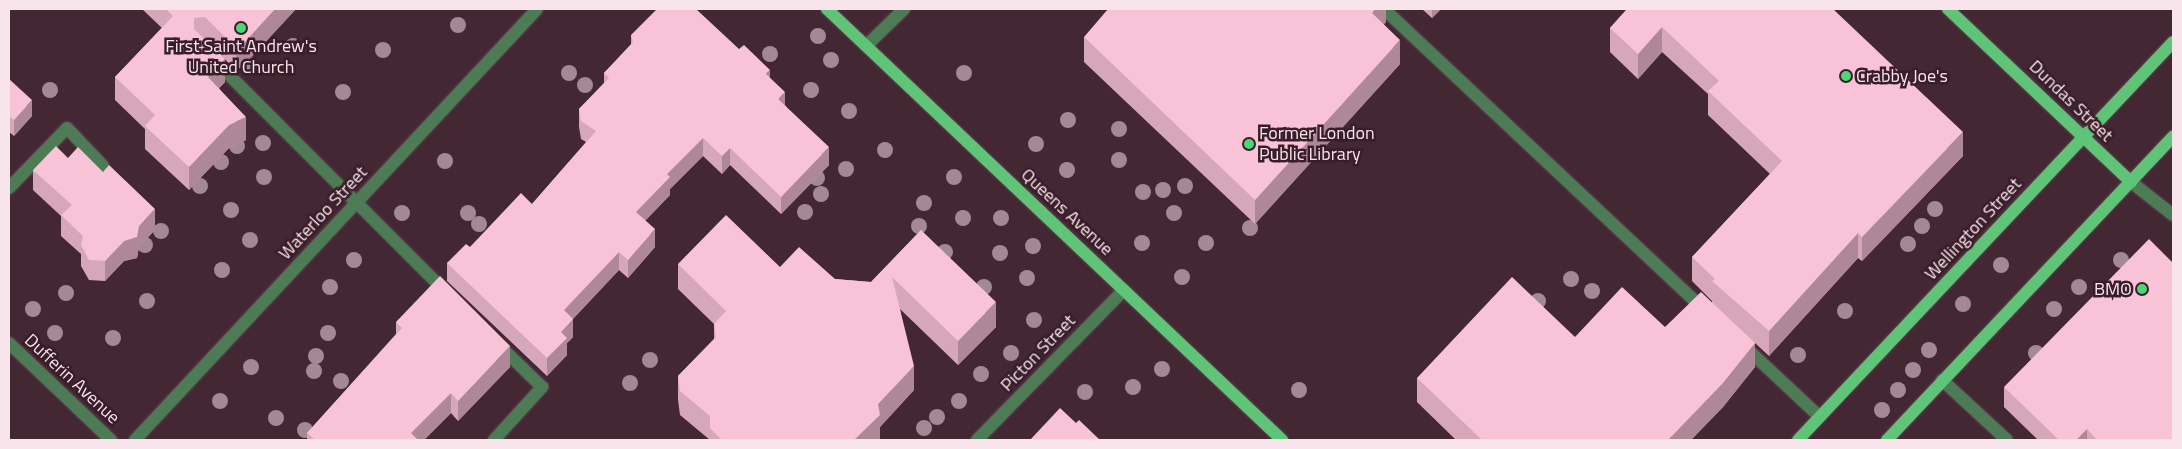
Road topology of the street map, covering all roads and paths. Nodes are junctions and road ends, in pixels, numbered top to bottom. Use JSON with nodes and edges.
{"nodes":[{"id":1,"x":537,"y":9,"type":"edge"},
{"id":2,"x":826,"y":9,"type":"edge"},
{"id":3,"x":904,"y":9,"type":"edge"},
{"id":4,"x":1384,"y":9,"type":"edge"},
{"id":5,"x":1948,"y":9,"type":"edge"},
{"id":6,"x":2173,"y":42,"type":"edge"},
{"id":7,"x":866,"y":46,"type":"junction"},
{"id":8,"x":206,"y":52,"type":"edge"},
{"id":9,"x":2173,"y":136,"type":"edge"},
{"id":10,"x":2084,"y":138,"type":"junction"},
{"id":11,"x":103,"y":166,"type":"dead end"},
{"id":12,"x":2131,"y":182,"type":"junction"},
{"id":13,"x":9,"y":188,"type":"edge"},
{"id":14,"x":356,"y":204,"type":"junction"},
{"id":15,"x":2173,"y":215,"type":"edge"},
{"id":16,"x":1124,"y":290,"type":"junction"},
{"id":17,"x":452,"y":299,"type":"edge"},
{"id":18,"x":1718,"y":322,"type":"edge"},
{"id":19,"x":487,"y":333,"type":"edge"},
{"id":20,"x":1733,"y":336,"type":"edge"},
{"id":21,"x":9,"y":343,"type":"edge"},
{"id":22,"x":1942,"y":380,"type":"junction"},
{"id":23,"x":1820,"y":418,"type":"junction"},
{"id":24,"x":111,"y":440,"type":"edge"},
{"id":25,"x":135,"y":440,"type":"edge"},
{"id":26,"x":494,"y":440,"type":"edge"},
{"id":27,"x":977,"y":440,"type":"edge"},
{"id":28,"x":1282,"y":440,"type":"edge"},
{"id":29,"x":1798,"y":440,"type":"edge"},
{"id":30,"x":1887,"y":440,"type":"edge"},
{"id":31,"x":2008,"y":440,"type":"edge"}],
"edges":[{"from":1,"to":14,"type":"street","name":"Waterloo Street"},
{"from":2,"to":7,"type":"main road","name":"Queens Avenue"},
{"from":3,"to":7,"type":"street"},
{"from":4,"to":18,"type":"street"},
{"from":5,"to":10,"type":"main road","name":"Dundas Street"},
{"from":6,"to":10,"type":"main road","name":"Wellington Street"},
{"from":7,"to":16,"type":"main road","name":"Queens Avenue"},
{"from":8,"to":14,"type":"street"},
{"from":9,"to":12,"type":"main road"},
{"from":10,"to":12,"type":"main road","name":"Dundas Street"},
{"from":10,"to":23,"type":"main road","name":"Wellington Street"},
{"from":11,"to":13,"type":"street"},
{"from":12,"to":15,"type":"street","name":"Dundas Street"},
{"from":12,"to":22,"type":"main road"},
{"from":14,"to":17,"type":"street"},
{"from":14,"to":25,"type":"street","name":"Waterloo Street"},
{"from":16,"to":27,"type":"street","name":"Picton Street"},
{"from":16,"to":28,"type":"main road","name":"Queens Avenue"},
{"from":19,"to":26,"type":"street"},
{"from":20,"to":23,"type":"street"},
{"from":21,"to":24,"type":"street","name":"Dufferin Avenue"},
{"from":22,"to":30,"type":"main road"},
{"from":22,"to":31,"type":"street"},
{"from":23,"to":29,"type":"main road","name":"Wellington Street"}]}
